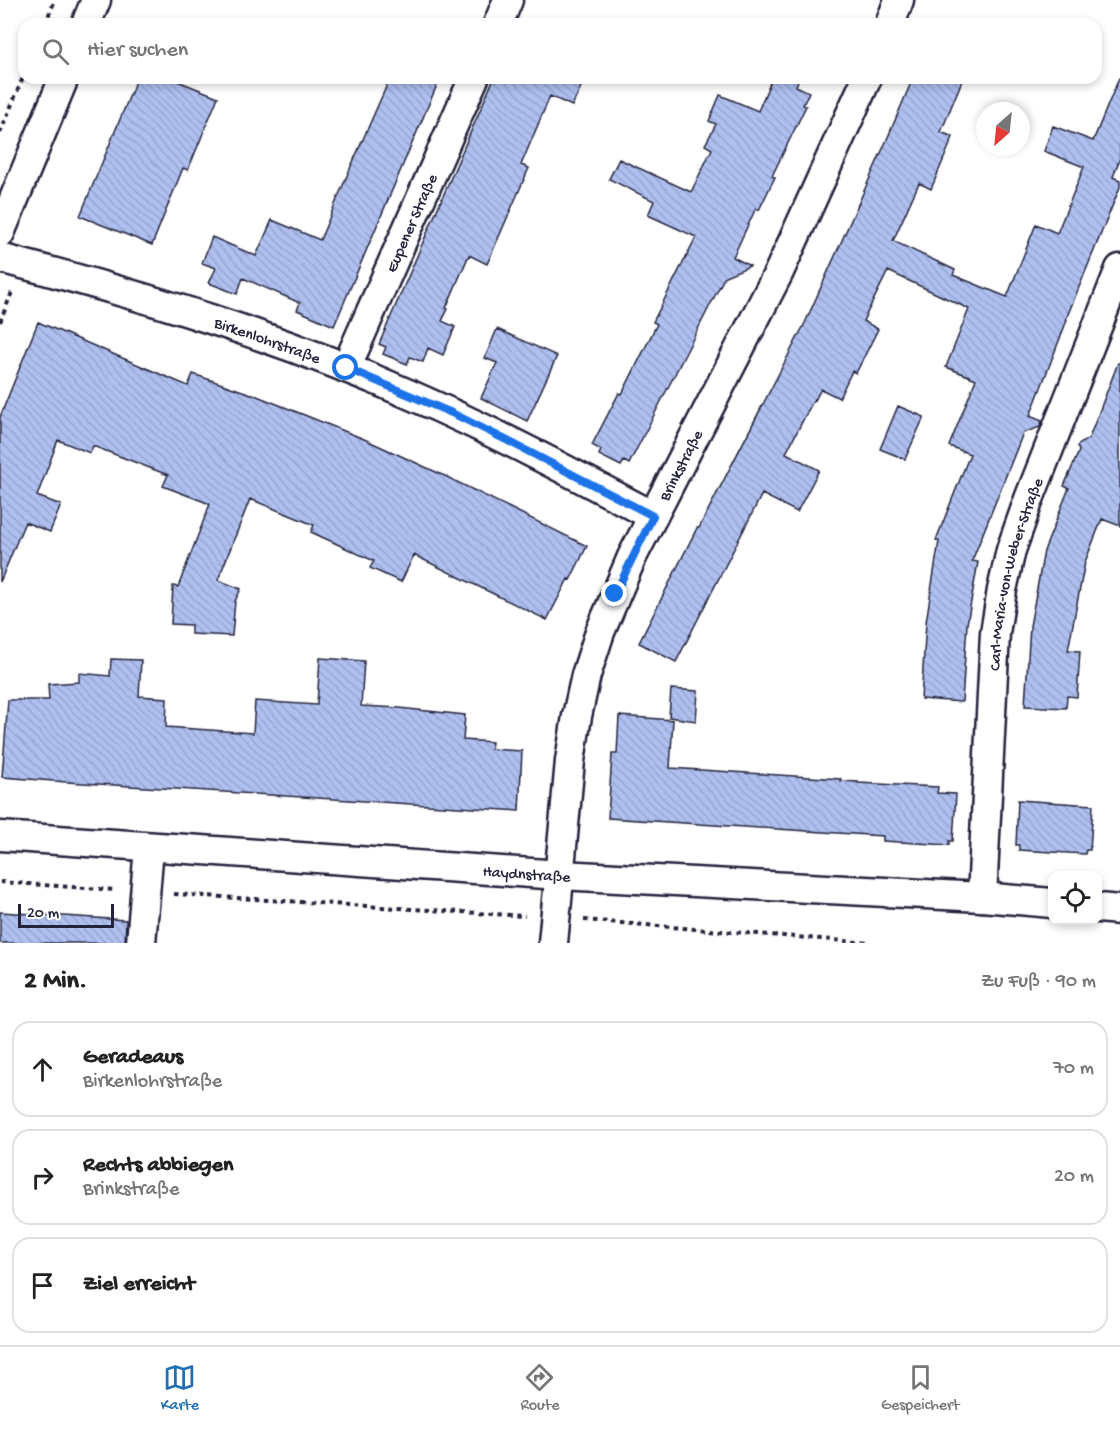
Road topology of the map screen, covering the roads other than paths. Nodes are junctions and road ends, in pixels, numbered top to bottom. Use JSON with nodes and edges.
{"nodes":[{"id":1,"x":96,"y":0,"type":"edge"},
{"id":2,"x":508,"y":0,"type":"edge"},
{"id":3,"x":899,"y":0,"type":"edge"},
{"id":4,"x":88,"y":18,"type":"edge"},
{"id":5,"x":500,"y":18,"type":"edge"},
{"id":6,"x":892,"y":18,"type":"edge"},
{"id":7,"x":62,"y":84,"type":"edge"},
{"id":8,"x":471,"y":84,"type":"edge"},
{"id":9,"x":864,"y":84,"type":"edge"},
{"id":10,"x":0,"y":233,"type":"edge"},
{"id":11,"x":0,"y":258,"type":"edge"},
{"id":12,"x":1120,"y":269,"type":"edge"},
{"id":13,"x":346,"y":368,"type":"junction"},
{"id":14,"x":653,"y":516,"type":"junction"},
{"id":15,"x":0,"y":836,"type":"edge"},
{"id":16,"x":149,"y":847,"type":"junction"},
{"id":17,"x":560,"y":875,"type":"junction"},
{"id":18,"x":982,"y":897,"type":"junction"},
{"id":19,"x":1048,"y":903,"type":"edge"},
{"id":20,"x":1102,"y":908,"type":"edge"},
{"id":21,"x":1120,"y":910,"type":"edge"},
{"id":22,"x":554,"y":930,"type":"edge"},
{"id":23,"x":141,"y":943,"type":"edge"}],
"edges":[{"from":1,"to":4,"type":"street"},
{"from":2,"to":5,"type":"street"},
{"from":3,"to":6,"type":"street"},
{"from":7,"to":10,"type":"street"},
{"from":8,"to":13,"type":"street","name":"Eupener Straße"},
{"from":9,"to":14,"type":"street","name":"Brinkstraße"},
{"from":11,"to":13,"type":"street","name":"Birkenlohrstraße"},
{"from":12,"to":18,"type":"street","name":"Carl-Maria-von-Weber-Straße"},
{"from":13,"to":14,"type":"street","name":"Birkenlohrstraße"},
{"from":14,"to":17,"type":"street","name":"Brinkstraße"},
{"from":15,"to":16,"type":"street","name":"Haydnstraße"},
{"from":16,"to":17,"type":"street","name":"Haydnstraße"},
{"from":16,"to":23,"type":"street"},
{"from":17,"to":18,"type":"street","name":"Haydnstraße"},
{"from":17,"to":22,"type":"street","name":"Brinkstraße"},
{"from":18,"to":19,"type":"street","name":"Haydnstraße"},
{"from":20,"to":21,"type":"street"}]}
